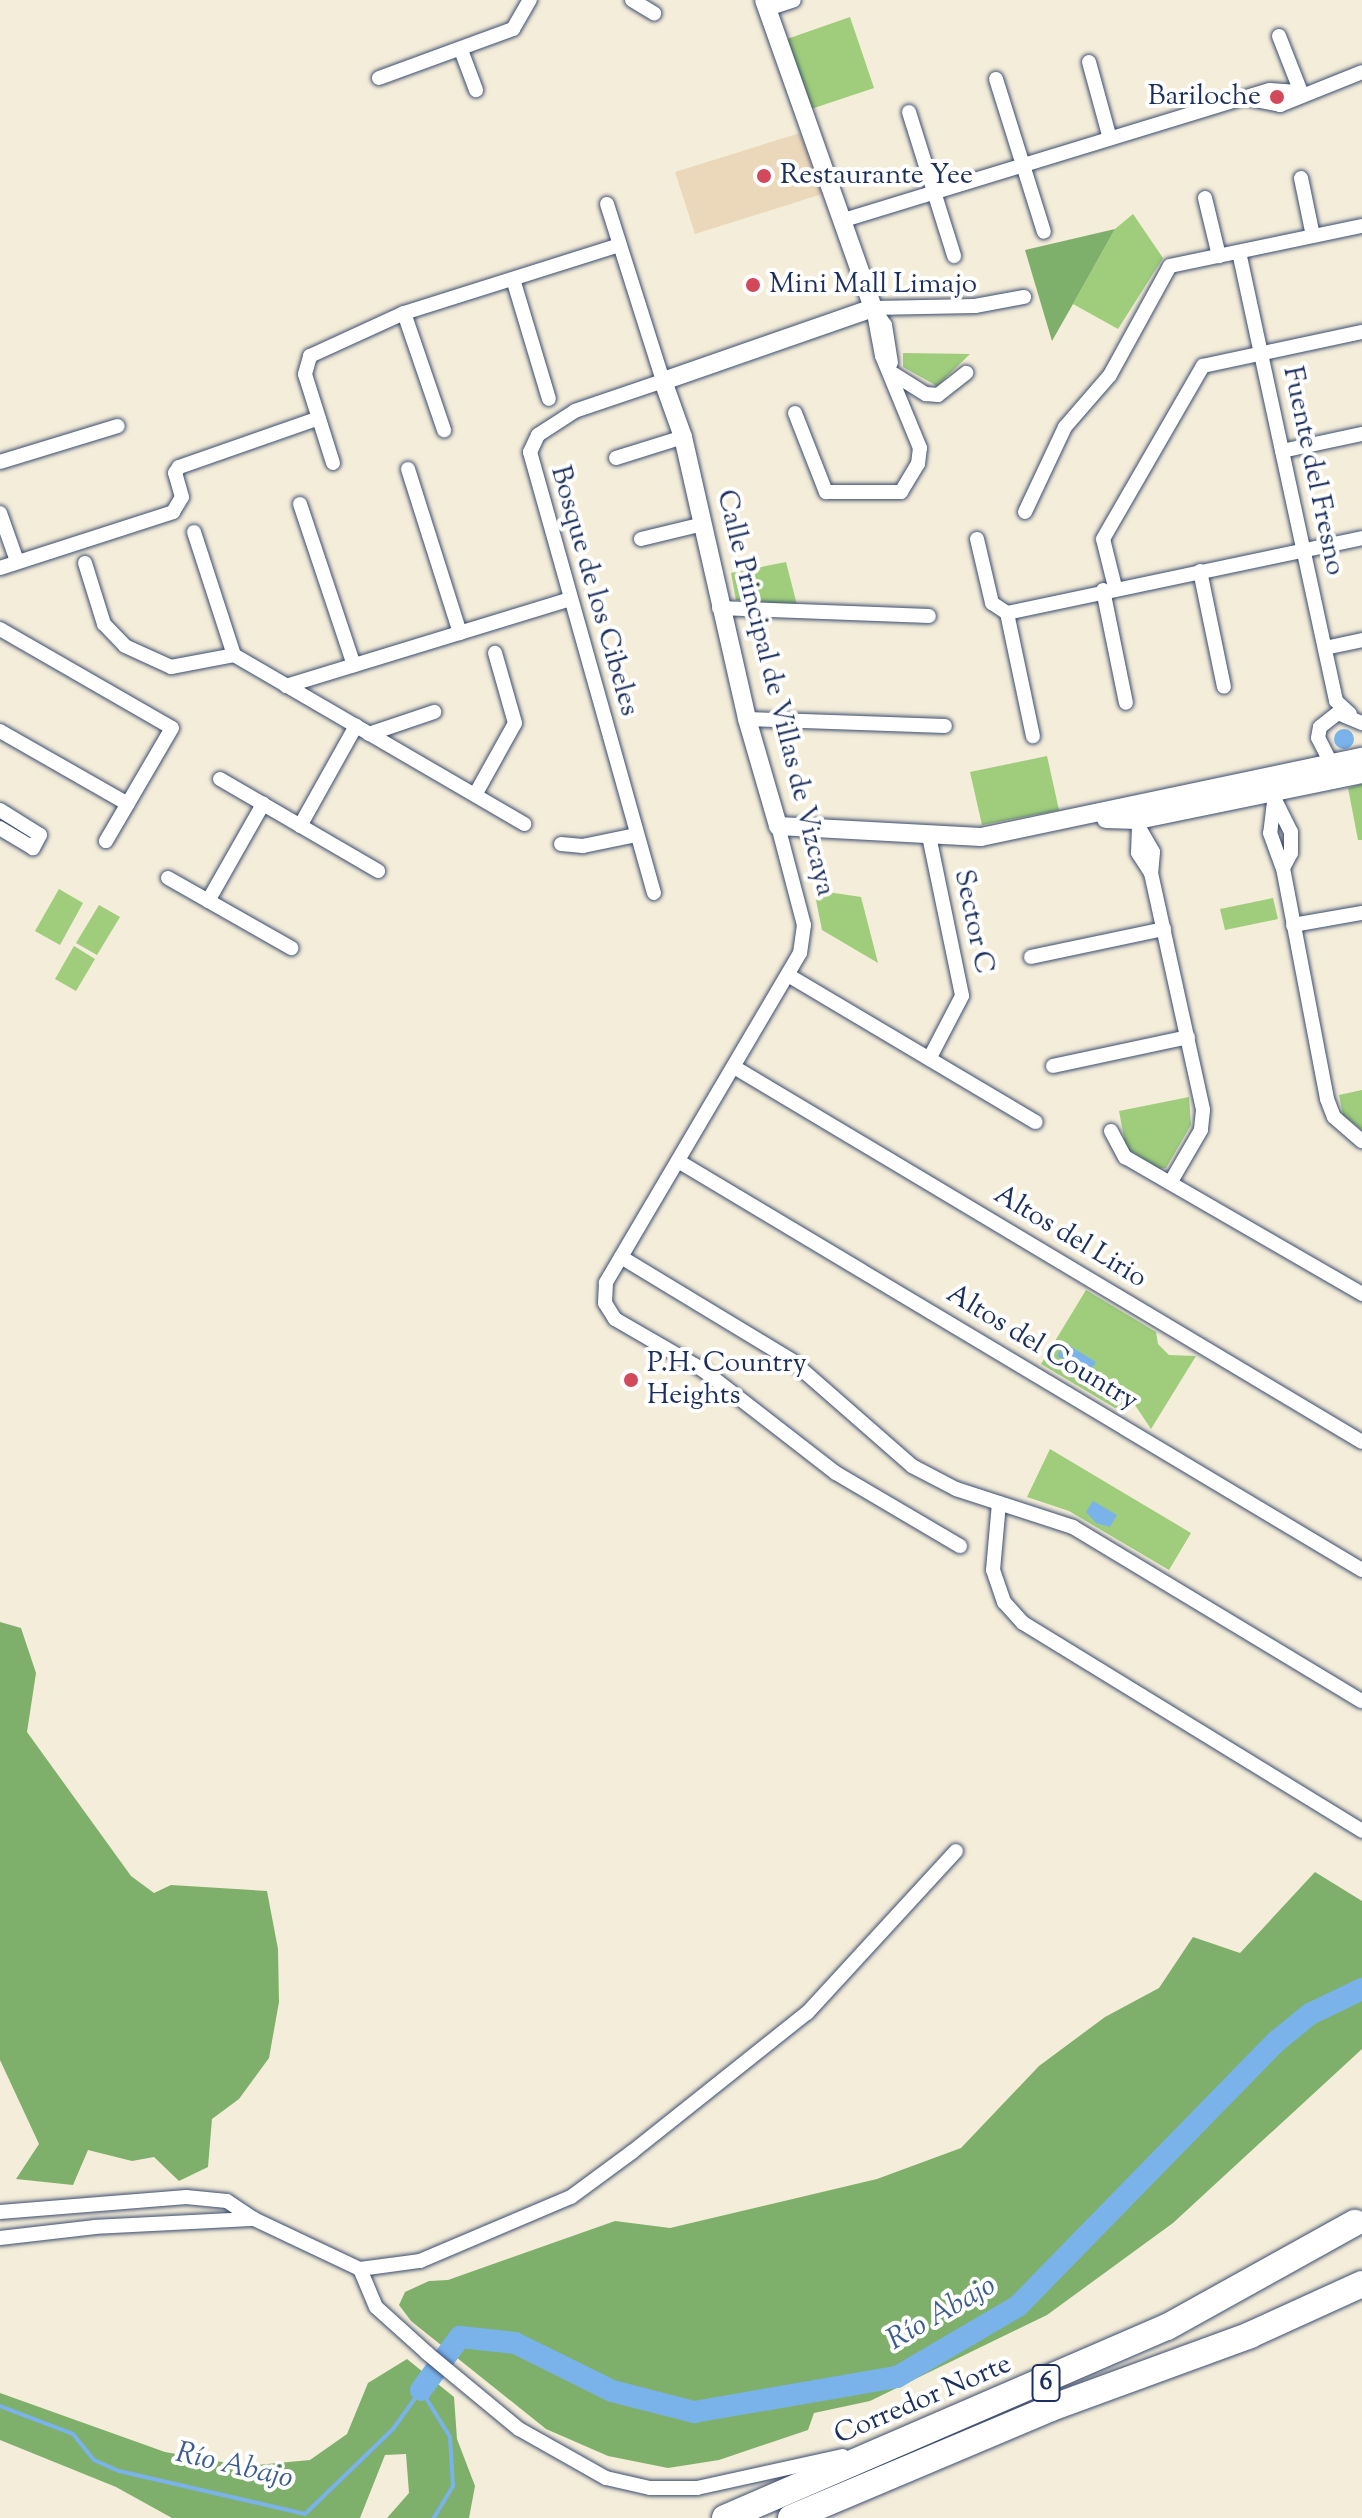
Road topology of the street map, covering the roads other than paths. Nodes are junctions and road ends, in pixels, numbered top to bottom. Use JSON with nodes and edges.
{"nodes":[{"id":1,"x":530,"y":0,"type":"edge"},
{"id":2,"x":632,"y":0,"type":"edge"},
{"id":3,"x":794,"y":0,"type":"edge"},
{"id":4,"x":765,"y":4,"type":"edge"},
{"id":5,"x":654,"y":13,"type":"dead end"},
{"id":6,"x":1279,"y":36,"type":"dead end"},
{"id":7,"x":461,"y":50,"type":"junction"},
{"id":8,"x":1089,"y":62,"type":"dead end"},
{"id":9,"x":1362,"y":72,"type":"edge"},
{"id":10,"x":379,"y":78,"type":"dead end"},
{"id":11,"x":996,"y":79,"type":"dead end"},
{"id":12,"x":476,"y":90,"type":"dead end"},
{"id":13,"x":1301,"y":92,"type":"junction"},
{"id":14,"x":909,"y":112,"type":"dead end"},
{"id":15,"x":1109,"y":135,"type":"junction"},
{"id":16,"x":1023,"y":163,"type":"junction"},
{"id":17,"x":1301,"y":178,"type":"dead end"},
{"id":18,"x":934,"y":191,"type":"junction"},
{"id":19,"x":1205,"y":198,"type":"dead end"},
{"id":20,"x":607,"y":204,"type":"dead end"},
{"id":21,"x":844,"y":220,"type":"junction"},
{"id":22,"x":1362,"y":226,"type":"edge"},
{"id":23,"x":1044,"y":232,"type":"dead end"},
{"id":24,"x":1313,"y":236,"type":"junction"},
{"id":25,"x":620,"y":245,"type":"junction"},
{"id":26,"x":1239,"y":252,"type":"junction"},
{"id":27,"x":954,"y":256,"type":"dead end"},
{"id":28,"x":1219,"y":256,"type":"junction"},
{"id":29,"x":513,"y":279,"type":"junction"},
{"id":30,"x":1024,"y":297,"type":"dead end"},
{"id":31,"x":873,"y":308,"type":"junction"},
{"id":32,"x":404,"y":313,"type":"junction"},
{"id":33,"x":1362,"y":332,"type":"edge"},
{"id":34,"x":1261,"y":353,"type":"junction"},
{"id":35,"x":892,"y":373,"type":"junction"},
{"id":36,"x":966,"y":373,"type":"dead end"},
{"id":37,"x":663,"y":381,"type":"junction"},
{"id":38,"x":549,"y":399,"type":"dead end"},
{"id":39,"x":795,"y":413,"type":"dead end"},
{"id":40,"x":319,"y":418,"type":"junction"},
{"id":41,"x":118,"y":426,"type":"dead end"},
{"id":42,"x":444,"y":430,"type":"dead end"},
{"id":43,"x":1362,"y":434,"type":"edge"},
{"id":44,"x":683,"y":437,"type":"junction"},
{"id":45,"x":1282,"y":451,"type":"junction"},
{"id":46,"x":616,"y":458,"type":"dead end"},
{"id":47,"x":0,"y":462,"type":"edge"},
{"id":48,"x":333,"y":463,"type":"dead end"},
{"id":49,"x":408,"y":469,"type":"dead end"},
{"id":50,"x":300,"y":504,"type":"dead end"},
{"id":51,"x":1025,"y":512,"type":"dead end"},
{"id":52,"x":0,"y":513,"type":"edge"},
{"id":53,"x":703,"y":524,"type":"junction"},
{"id":54,"x":194,"y":532,"type":"dead end"},
{"id":55,"x":1362,"y":538,"type":"edge"},
{"id":56,"x":641,"y":539,"type":"dead end"},
{"id":57,"x":977,"y":539,"type":"dead end"},
{"id":58,"x":1304,"y":551,"type":"junction"},
{"id":59,"x":17,"y":561,"type":"junction"},
{"id":60,"x":85,"y":563,"type":"dead end"},
{"id":61,"x":0,"y":568,"type":"edge"},
{"id":62,"x":1200,"y":571,"type":"junction"},
{"id":63,"x":1109,"y":589,"type":"junction"},
{"id":64,"x":568,"y":600,"type":"junction"},
{"id":65,"x":719,"y":608,"type":"junction"},
{"id":66,"x":1007,"y":613,"type":"junction"},
{"id":67,"x":929,"y":616,"type":"dead end"},
{"id":68,"x":0,"y":629,"type":"edge"},
{"id":69,"x":460,"y":633,"type":"junction"},
{"id":70,"x":1362,"y":640,"type":"edge"},
{"id":71,"x":1325,"y":648,"type":"junction"},
{"id":72,"x":495,"y":653,"type":"dead end"},
{"id":73,"x":234,"y":655,"type":"junction"},
{"id":74,"x":354,"y":665,"type":"junction"},
{"id":75,"x":307,"y":679,"type":"junction"},
{"id":76,"x":286,"y":686,"type":"junction"},
{"id":77,"x":1224,"y":687,"type":"dead end"},
{"id":78,"x":1336,"y":701,"type":"junction"},
{"id":79,"x":1126,"y":703,"type":"dead end"},
{"id":80,"x":321,"y":706,"type":"junction"},
{"id":81,"x":434,"y":712,"type":"dead end"},
{"id":82,"x":1328,"y":718,"type":"junction"},
{"id":83,"x":747,"y":719,"type":"junction"},
{"id":84,"x":1356,"y":719,"type":"edge"},
{"id":85,"x":945,"y":726,"type":"dead end"},
{"id":86,"x":362,"y":730,"type":"junction"},
{"id":87,"x":0,"y":731,"type":"edge"},
{"id":88,"x":1033,"y":736,"type":"dead end"},
{"id":89,"x":1362,"y":758,"type":"edge"},
{"id":90,"x":1334,"y":771,"type":"junction"},
{"id":91,"x":1362,"y":774,"type":"edge"},
{"id":92,"x":220,"y":779,"type":"dead end"},
{"id":93,"x":1272,"y":791,"type":"junction"},
{"id":94,"x":475,"y":795,"type":"junction"},
{"id":95,"x":128,"y":804,"type":"junction"},
{"id":96,"x":263,"y":804,"type":"junction"},
{"id":97,"x":0,"y":810,"type":"edge"},
{"id":98,"x":1138,"y":819,"type":"junction"},
{"id":99,"x":524,"y":824,"type":"dead end"},
{"id":100,"x":300,"y":826,"type":"junction"},
{"id":101,"x":778,"y":826,"type":"junction"},
{"id":102,"x":0,"y":828,"type":"edge"},
{"id":103,"x":636,"y":835,"type":"junction"},
{"id":104,"x":929,"y":836,"type":"junction"},
{"id":105,"x":106,"y":841,"type":"dead end"},
{"id":106,"x":561,"y":844,"type":"dead end"},
{"id":107,"x":378,"y":871,"type":"dead end"},
{"id":108,"x":168,"y":878,"type":"dead end"},
{"id":109,"x":654,"y":893,"type":"dead end"},
{"id":110,"x":208,"y":901,"type":"junction"},
{"id":111,"x":1362,"y":913,"type":"edge"},
{"id":112,"x":1293,"y":925,"type":"junction"},
{"id":113,"x":1164,"y":929,"type":"junction"},
{"id":114,"x":291,"y":948,"type":"dead end"},
{"id":115,"x":1031,"y":957,"type":"dead end"},
{"id":116,"x":788,"y":975,"type":"junction"},
{"id":117,"x":1188,"y":1037,"type":"junction"},
{"id":118,"x":929,"y":1059,"type":"junction"},
{"id":119,"x":1053,"y":1066,"type":"dead end"},
{"id":120,"x":734,"y":1067,"type":"junction"},
{"id":121,"x":1036,"y":1122,"type":"dead end"},
{"id":122,"x":1111,"y":1131,"type":"dead end"},
{"id":123,"x":1362,"y":1141,"type":"edge"},
{"id":124,"x":678,"y":1161,"type":"junction"},
{"id":125,"x":1170,"y":1183,"type":"junction"},
{"id":126,"x":621,"y":1257,"type":"junction"},
{"id":127,"x":1362,"y":1294,"type":"edge"},
{"id":128,"x":1362,"y":1442,"type":"edge"},
{"id":129,"x":999,"y":1503,"type":"junction"},
{"id":130,"x":960,"y":1546,"type":"dead end"},
{"id":131,"x":1362,"y":1570,"type":"edge"},
{"id":132,"x":1362,"y":1701,"type":"edge"},
{"id":133,"x":1362,"y":1831,"type":"edge"},
{"id":134,"x":956,"y":1851,"type":"dead end"},
{"id":135,"x":0,"y":2212,"type":"edge"},
{"id":136,"x":254,"y":2219,"type":"junction"},
{"id":137,"x":1355,"y":2223,"type":"dead end"},
{"id":138,"x":0,"y":2238,"type":"edge"},
{"id":139,"x":360,"y":2269,"type":"junction"},
{"id":140,"x":1362,"y":2284,"type":"edge"},
{"id":141,"x":904,"y":2443,"type":"junction"},
{"id":142,"x":725,"y":2518,"type":"edge"},
{"id":143,"x":791,"y":2518,"type":"edge"}],
"edges":[{"from":1,"to":7,"type":"street"},
{"from":2,"to":5,"type":"street"},
{"from":3,"to":4,"type":"street"},
{"from":4,"to":21,"type":"street"},
{"from":6,"to":13,"type":"street"},
{"from":7,"to":10,"type":"street"},
{"from":7,"to":12,"type":"street"},
{"from":8,"to":15,"type":"street"},
{"from":9,"to":13,"type":"street"},
{"from":11,"to":16,"type":"street"},
{"from":13,"to":15,"type":"street"},
{"from":14,"to":18,"type":"street"},
{"from":15,"to":16,"type":"street"},
{"from":16,"to":18,"type":"street"},
{"from":16,"to":23,"type":"street"},
{"from":17,"to":24,"type":"street"},
{"from":18,"to":21,"type":"street"},
{"from":18,"to":27,"type":"street"},
{"from":19,"to":28,"type":"street"},
{"from":20,"to":25,"type":"street","name":"Calle Principal de Villas de Vizcaya"},
{"from":21,"to":31,"type":"street"},
{"from":22,"to":24,"type":"street"},
{"from":24,"to":26,"type":"street"},
{"from":25,"to":29,"type":"street"},
{"from":25,"to":37,"type":"street","name":"Calle Principal de Villas de Vizcaya"},
{"from":26,"to":28,"type":"street"},
{"from":26,"to":34,"type":"street","name":"Fuente del Fresno"},
{"from":28,"to":51,"type":"street"},
{"from":29,"to":32,"type":"street"},
{"from":29,"to":38,"type":"street"},
{"from":30,"to":31,"type":"street"},
{"from":31,"to":35,"type":"street"},
{"from":31,"to":37,"type":"street"},
{"from":32,"to":40,"type":"street"},
{"from":32,"to":42,"type":"street"},
{"from":33,"to":34,"type":"street"},
{"from":34,"to":45,"type":"street","name":"Fuente del Fresno"},
{"from":34,"to":63,"type":"street"},
{"from":35,"to":36,"type":"street"},
{"from":35,"to":39,"type":"street"},
{"from":37,"to":44,"type":"street","name":"Calle Principal de Villas de Vizcaya"},
{"from":37,"to":64,"type":"street","name":"Bosque de los Cibeles"},
{"from":40,"to":48,"type":"street"},
{"from":40,"to":59,"type":"street"},
{"from":41,"to":47,"type":"street"},
{"from":43,"to":45,"type":"street"},
{"from":44,"to":46,"type":"street"},
{"from":44,"to":53,"type":"street","name":"Calle Principal de Villas de Vizcaya"},
{"from":45,"to":58,"type":"street","name":"Fuente del Fresno"},
{"from":49,"to":69,"type":"street"},
{"from":50,"to":74,"type":"street"},
{"from":52,"to":59,"type":"street"},
{"from":53,"to":56,"type":"street"},
{"from":53,"to":65,"type":"street","name":"Calle Principal de Villas de Vizcaya"},
{"from":54,"to":73,"type":"street"},
{"from":55,"to":58,"type":"street"},
{"from":57,"to":66,"type":"street"},
{"from":58,"to":62,"type":"street"},
{"from":58,"to":71,"type":"street","name":"Fuente del Fresno"},
{"from":59,"to":61,"type":"street"},
{"from":60,"to":73,"type":"street"},
{"from":62,"to":63,"type":"street"},
{"from":62,"to":77,"type":"street"},
{"from":63,"to":66,"type":"street"},
{"from":63,"to":79,"type":"street"},
{"from":64,"to":69,"type":"street"},
{"from":64,"to":103,"type":"street","name":"Bosque de los Cibeles"},
{"from":65,"to":67,"type":"street"},
{"from":65,"to":83,"type":"street","name":"Calle Principal de Villas de Vizcaya"},
{"from":66,"to":88,"type":"street"},
{"from":68,"to":95,"type":"street"},
{"from":69,"to":74,"type":"street"},
{"from":70,"to":71,"type":"street"},
{"from":71,"to":78,"type":"street","name":"Fuente del Fresno"},
{"from":72,"to":94,"type":"street"},
{"from":73,"to":76,"type":"street"},
{"from":74,"to":75,"type":"street"},
{"from":75,"to":76,"type":"street"},
{"from":75,"to":80,"type":"street"},
{"from":76,"to":80,"type":"street"},
{"from":78,"to":82,"type":"street"},
{"from":78,"to":84,"type":"street"},
{"from":80,"to":86,"type":"street"},
{"from":81,"to":86,"type":"street"},
{"from":82,"to":84,"type":"street"},
{"from":82,"to":90,"type":"street"},
{"from":83,"to":85,"type":"street"},
{"from":83,"to":101,"type":"street","name":"Calle Principal de Villas de Vizcaya"},
{"from":86,"to":94,"type":"street"},
{"from":86,"to":100,"type":"street"},
{"from":87,"to":95,"type":"street"},
{"from":89,"to":90,"type":"street"},
{"from":90,"to":91,"type":"street"},
{"from":90,"to":93,"type":"street"},
{"from":92,"to":96,"type":"street"},
{"from":93,"to":98,"type":"street"},
{"from":93,"to":112,"type":"street"},
{"from":94,"to":99,"type":"street"},
{"from":95,"to":105,"type":"street"},
{"from":96,"to":100,"type":"street"},
{"from":96,"to":110,"type":"street"},
{"from":97,"to":102,"type":"street"},
{"from":98,"to":104,"type":"street"},
{"from":98,"to":113,"type":"street"},
{"from":100,"to":107,"type":"street"},
{"from":101,"to":104,"type":"street"},
{"from":101,"to":116,"type":"street","name":"Calle Principal de Villas de Vizcaya"},
{"from":103,"to":106,"type":"street"},
{"from":103,"to":109,"type":"street","name":"Bosque de los Cibeles"},
{"from":104,"to":118,"type":"street","name":"Sector C"},
{"from":108,"to":110,"type":"street"},
{"from":110,"to":114,"type":"street"},
{"from":111,"to":112,"type":"street"},
{"from":112,"to":123,"type":"street"},
{"from":113,"to":115,"type":"street"},
{"from":113,"to":117,"type":"street"},
{"from":116,"to":118,"type":"street"},
{"from":116,"to":120,"type":"street","name":"Calle Principal de Villas de Vizcaya"},
{"from":117,"to":119,"type":"street"},
{"from":117,"to":125,"type":"street"},
{"from":118,"to":121,"type":"street"},
{"from":120,"to":124,"type":"street","name":"Calle Principal de Villas de Vizcaya"},
{"from":120,"to":128,"type":"street","name":"Altos del Lirio"},
{"from":122,"to":125,"type":"street"},
{"from":124,"to":126,"type":"street","name":"Calle Principal de Villas de Vizcaya"},
{"from":124,"to":131,"type":"street","name":"Altos del Country"},
{"from":125,"to":127,"type":"street"},
{"from":126,"to":129,"type":"street"},
{"from":126,"to":130,"type":"street","name":"Calle Principal de Villas de Vizcaya"},
{"from":129,"to":132,"type":"street"},
{"from":129,"to":133,"type":"street"},
{"from":134,"to":139,"type":"street"},
{"from":135,"to":136,"type":"street"},
{"from":136,"to":138,"type":"street"},
{"from":136,"to":139,"type":"street"},
{"from":137,"to":141,"type":"highway","name":"Corredor Norte","number":"6"},
{"from":139,"to":141,"type":"street"},
{"from":140,"to":143,"type":"highway","name":"Corredor Norte","number":"6"},
{"from":141,"to":142,"type":"highway","name":"Corredor Norte","number":"6"}]}
